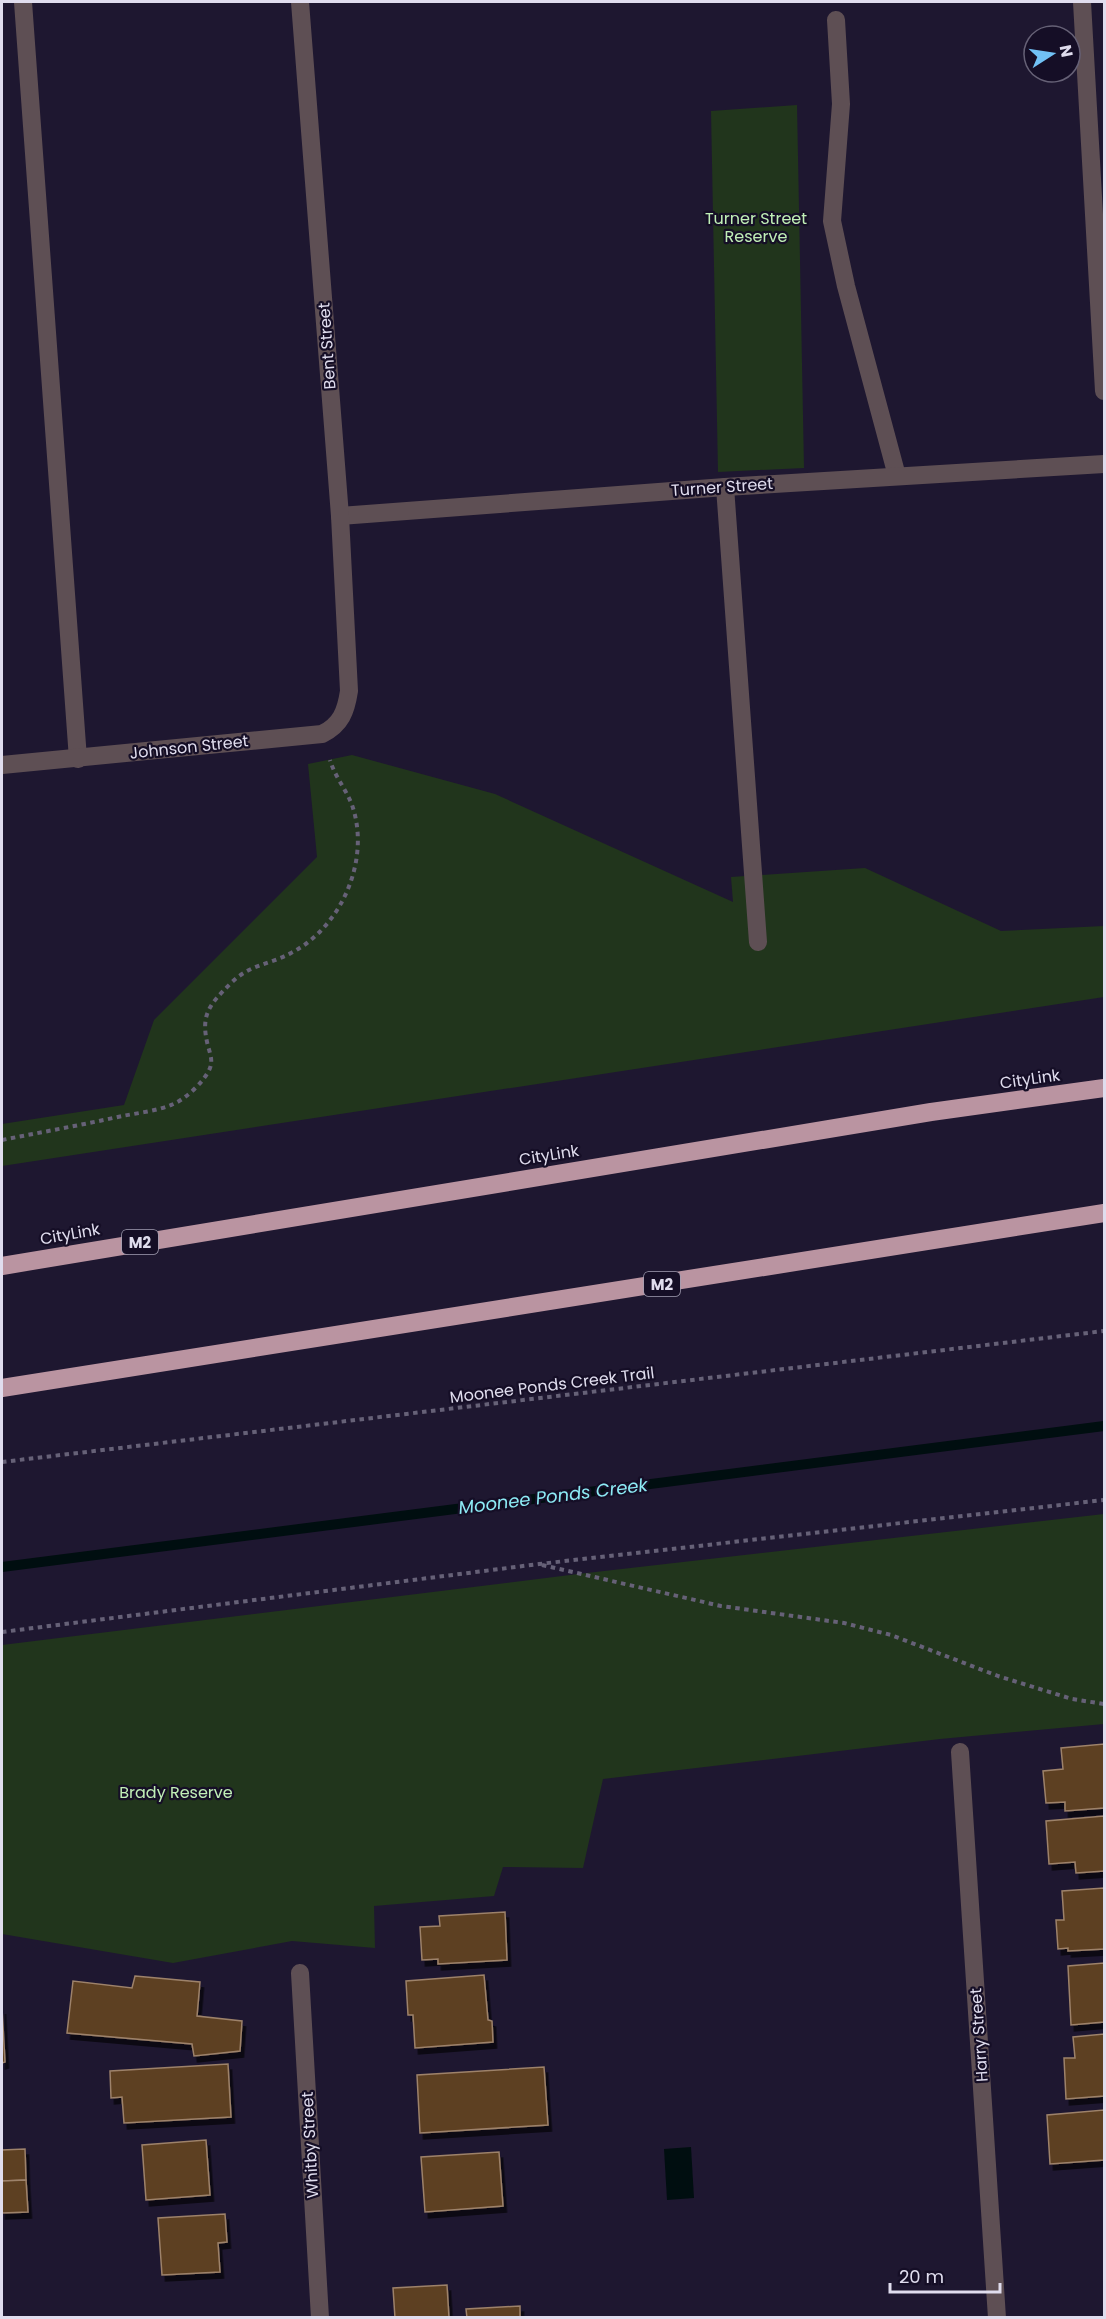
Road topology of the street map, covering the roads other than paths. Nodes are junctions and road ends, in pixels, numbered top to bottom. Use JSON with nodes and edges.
{"nodes":[{"id":1,"x":23,"y":2,"type":"edge"},
{"id":2,"x":300,"y":2,"type":"edge"},
{"id":3,"x":1082,"y":2,"type":"edge"},
{"id":4,"x":837,"y":20,"type":"dead end"},
{"id":5,"x":1104,"y":391,"type":"edge"},
{"id":6,"x":1104,"y":464,"type":"edge"},
{"id":7,"x":897,"y":476,"type":"junction"},
{"id":8,"x":725,"y":487,"type":"junction"},
{"id":9,"x":340,"y":516,"type":"junction"},
{"id":10,"x":322,"y":734,"type":"joint"},
{"id":11,"x":78,"y":759,"type":"junction"},
{"id":12,"x":2,"y":765,"type":"edge"},
{"id":13,"x":758,"y":942,"type":"dead end"},
{"id":14,"x":1104,"y":1088,"type":"edge"},
{"id":15,"x":1104,"y":1213,"type":"edge"},
{"id":16,"x":2,"y":1266,"type":"edge"},
{"id":17,"x":2,"y":1388,"type":"edge"},
{"id":18,"x":960,"y":1752,"type":"dead end"},
{"id":19,"x":300,"y":1973,"type":"dead end"},
{"id":20,"x":320,"y":2318,"type":"edge"},
{"id":21,"x":997,"y":2318,"type":"edge"}],
"edges":[{"from":1,"to":11,"type":"street"},
{"from":2,"to":9,"type":"street","name":"Bent Street"},
{"from":3,"to":5,"type":"street"},
{"from":4,"to":7,"type":"street"},
{"from":6,"to":7,"type":"street","name":"Turner Street"},
{"from":7,"to":8,"type":"street","name":"Turner Street"},
{"from":8,"to":9,"type":"street","name":"Turner Street"},
{"from":8,"to":13,"type":"street"},
{"from":9,"to":10,"type":"street","name":"Bent Street"},
{"from":10,"to":11,"type":"street","name":"Johnson Street"},
{"from":11,"to":12,"type":"street","name":"Johnson Street"},
{"from":14,"to":16,"type":"highway","name":"CityLink","number":"M2"},
{"from":15,"to":17,"type":"highway","number":"M2"},
{"from":18,"to":21,"type":"street","name":"Harry Street"},
{"from":19,"to":20,"type":"street","name":"Whitby Street"}]}
